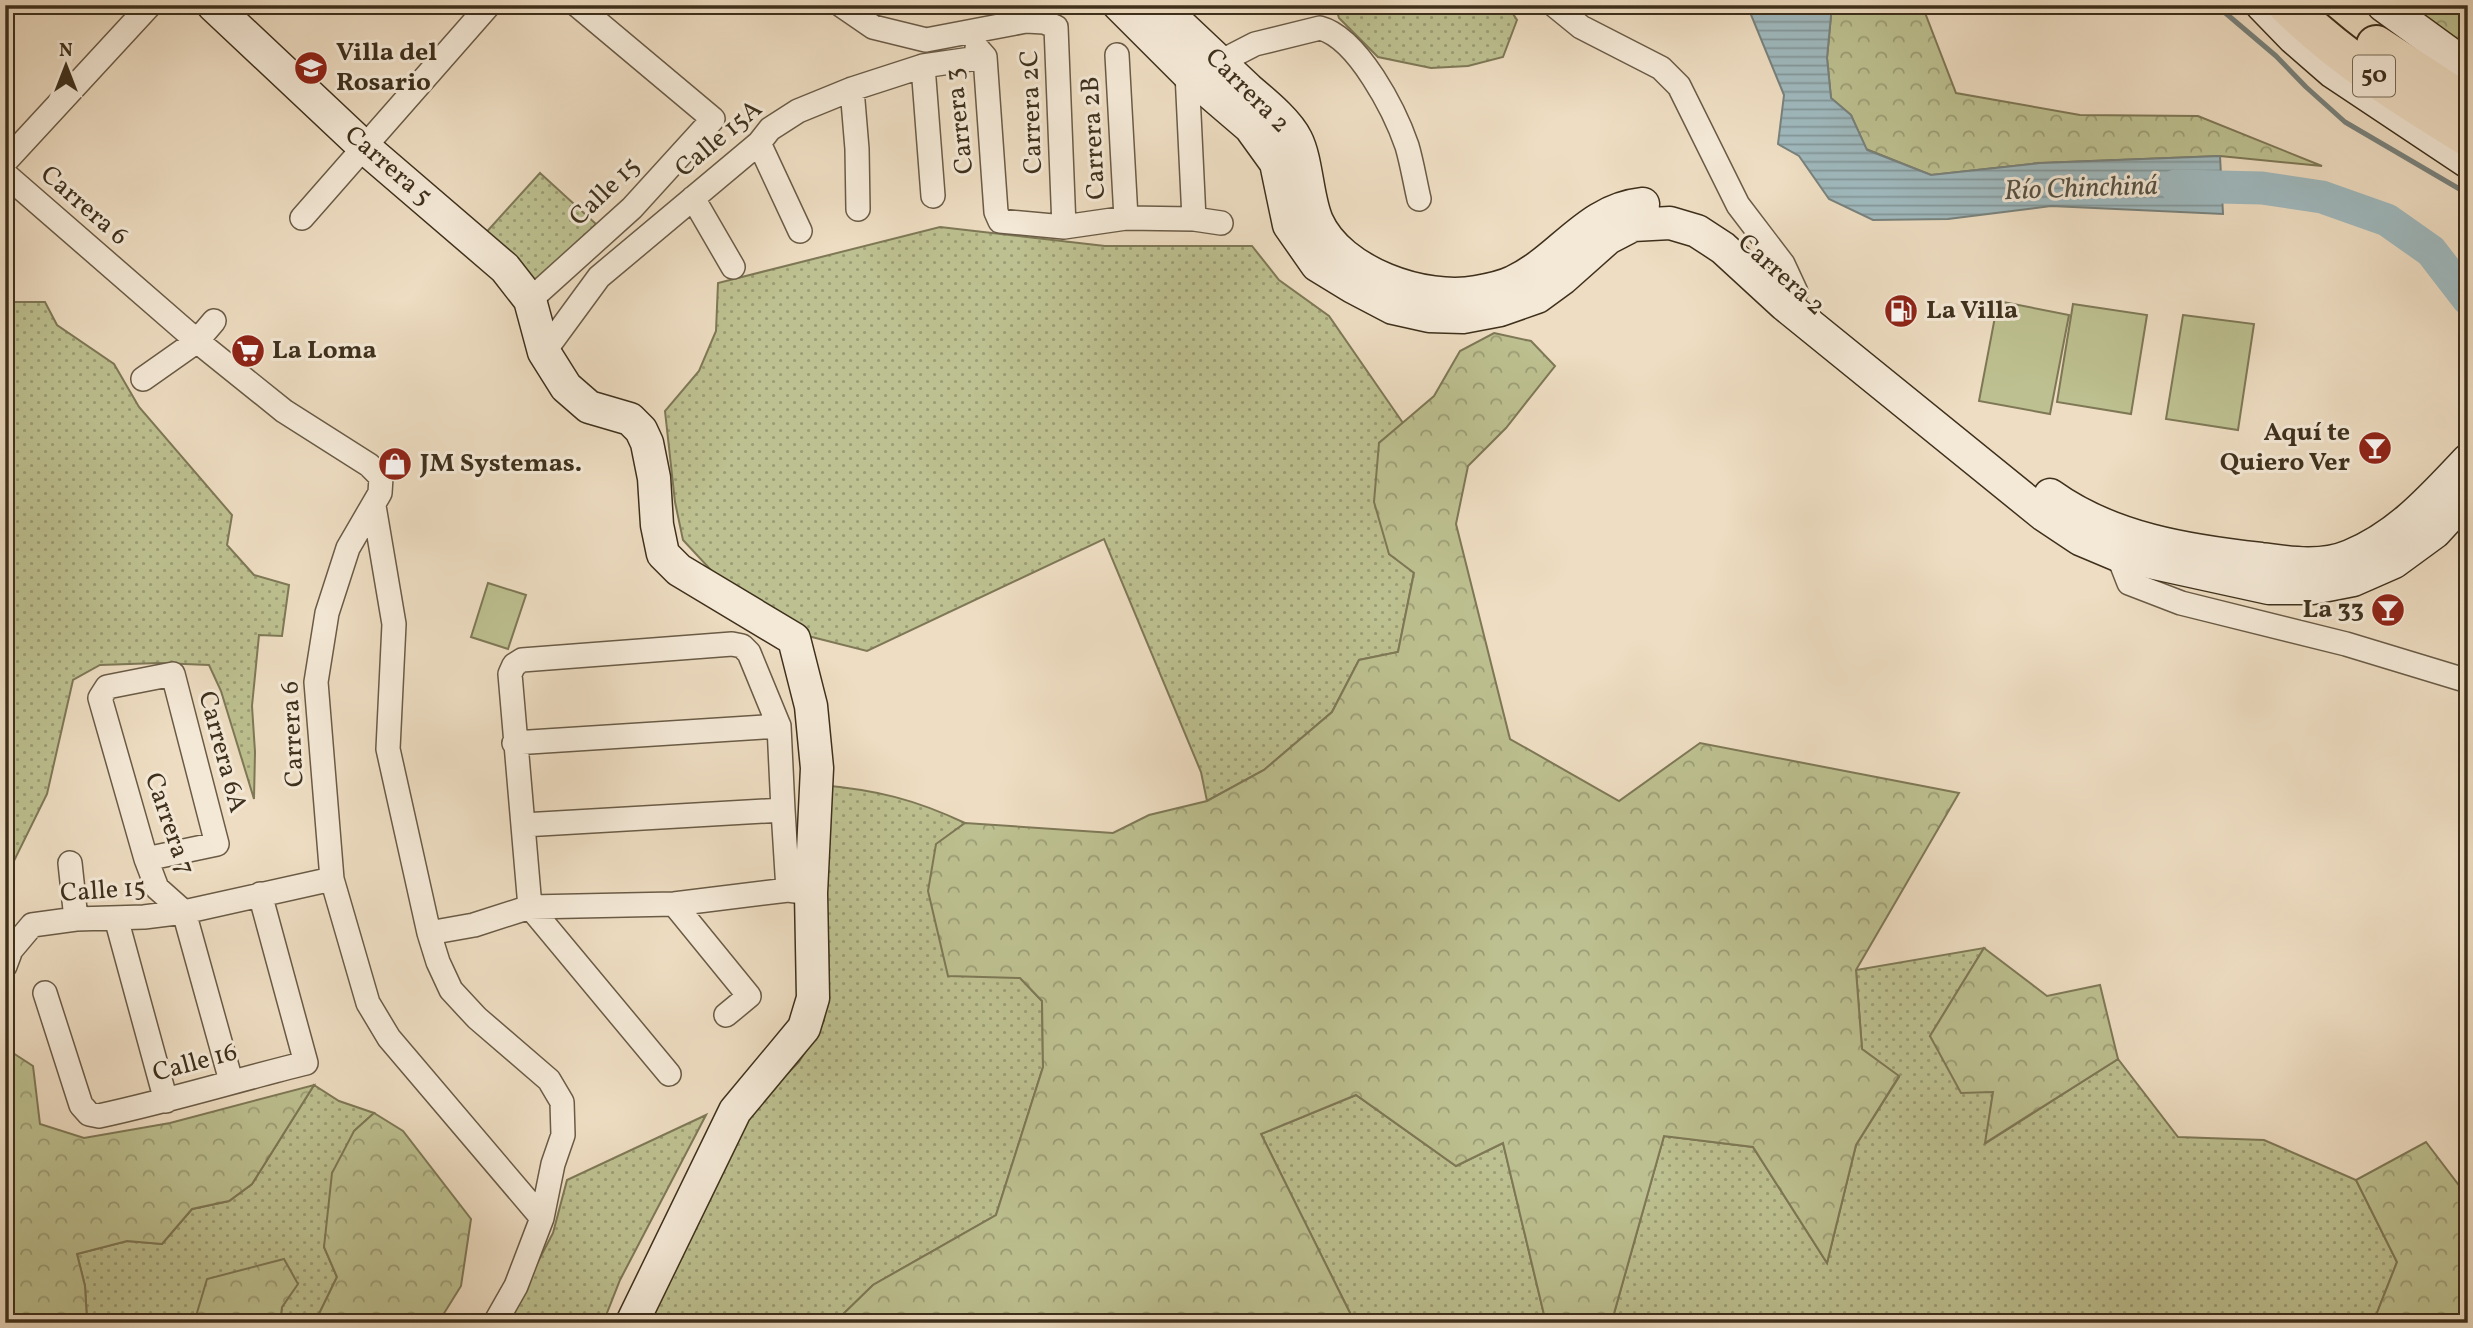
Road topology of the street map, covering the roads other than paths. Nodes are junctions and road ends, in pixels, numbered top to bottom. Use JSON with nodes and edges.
{"nodes":[{"id":1,"x":150,"y":5,"type":"edge"},
{"id":2,"x":213,"y":5,"type":"edge"},
{"id":3,"x":489,"y":5,"type":"edge"},
{"id":4,"x":577,"y":5,"type":"edge"},
{"id":5,"x":841,"y":5,"type":"edge"},
{"id":6,"x":1119,"y":5,"type":"edge"},
{"id":7,"x":1554,"y":5,"type":"edge"},
{"id":8,"x":2262,"y":5,"type":"edge"},
{"id":9,"x":2287,"y":5,"type":"edge"},
{"id":10,"x":2325,"y":5,"type":"edge"},
{"id":11,"x":2382,"y":5,"type":"edge"},
{"id":12,"x":1164,"y":14,"type":"edge"},
{"id":13,"x":960,"y":35,"type":"junction"},
{"id":14,"x":1117,"y":55,"type":"dead end"},
{"id":15,"x":985,"y":57,"type":"junction"},
{"id":16,"x":1220,"y":62,"type":"junction"},
{"id":17,"x":923,"y":66,"type":"junction"},
{"id":18,"x":2468,"y":67,"type":"edge"},
{"id":19,"x":1187,"y":73,"type":"junction"},
{"id":20,"x":852,"y":89,"type":"junction"},
{"id":21,"x":2468,"y":105,"type":"edge"},
{"id":22,"x":2468,"y":137,"type":"edge"},
{"id":23,"x":759,"y":143,"type":"junction"},
{"id":24,"x":364,"y":147,"type":"junction"},
{"id":25,"x":5,"y":162,"type":"edge"},
{"id":26,"x":2468,"y":162,"type":"edge"},
{"id":27,"x":5,"y":174,"type":"edge"},
{"id":28,"x":933,"y":196,"type":"dead end"},
{"id":29,"x":693,"y":198,"type":"junction"},
{"id":30,"x":1419,"y":199,"type":"dead end"},
{"id":31,"x":858,"y":209,"type":"dead end"},
{"id":32,"x":302,"y":218,"type":"dead end"},
{"id":33,"x":1126,"y":218,"type":"junction"},
{"id":34,"x":1194,"y":219,"type":"junction"},
{"id":35,"x":1221,"y":223,"type":"dead end"},
{"id":36,"x":1064,"y":227,"type":"junction"},
{"id":37,"x":800,"y":231,"type":"dead end"},
{"id":38,"x":733,"y":267,"type":"dead end"},
{"id":39,"x":1796,"y":292,"type":"junction"},
{"id":40,"x":530,"y":300,"type":"junction"},
{"id":41,"x":214,"y":321,"type":"dead end"},
{"id":42,"x":197,"y":341,"type":"junction"},
{"id":43,"x":544,"y":352,"type":"junction"},
{"id":44,"x":143,"y":379,"type":"dead end"},
{"id":45,"x":2468,"y":460,"type":"edge"},
{"id":46,"x":2468,"y":496,"type":"edge"},
{"id":47,"x":374,"y":506,"type":"junction"},
{"id":48,"x":2119,"y":555,"type":"junction"},
{"id":49,"x":173,"y":674,"type":"joint"},
{"id":50,"x":2468,"y":681,"type":"edge"},
{"id":51,"x":779,"y":726,"type":"junction"},
{"id":52,"x":514,"y":743,"type":"junction"},
{"id":53,"x":783,"y":810,"type":"junction"},
{"id":54,"x":523,"y":825,"type":"junction"},
{"id":55,"x":146,"y":859,"type":"junction"},
{"id":56,"x":70,"y":863,"type":"dead end"},
{"id":57,"x":332,"y":879,"type":"junction"},
{"id":58,"x":800,"y":892,"type":"junction"},
{"id":59,"x":260,"y":894,"type":"junction"},
{"id":60,"x":674,"y":904,"type":"junction"},
{"id":61,"x":530,"y":907,"type":"junction"},
{"id":62,"x":184,"y":912,"type":"junction"},
{"id":63,"x":116,"y":918,"type":"junction"},
{"id":64,"x":76,"y":919,"type":"junction"},
{"id":65,"x":429,"y":933,"type":"junction"},
{"id":66,"x":8,"y":958,"type":"edge"},
{"id":67,"x":45,"y":993,"type":"dead end"},
{"id":68,"x":726,"y":1015,"type":"dead end"},
{"id":69,"x":669,"y":1074,"type":"dead end"},
{"id":70,"x":231,"y":1081,"type":"junction"},
{"id":71,"x":166,"y":1101,"type":"junction"},
{"id":72,"x":542,"y":1218,"type":"junction"},
{"id":73,"x":495,"y":1323,"type":"edge"},
{"id":74,"x":632,"y":1323,"type":"edge"}],
"edges":[{"from":1,"to":25,"type":"street"},
{"from":2,"to":24,"type":"main road","name":"Carrera 5"},
{"from":3,"to":24,"type":"street"},
{"from":4,"to":40,"type":"street","name":"Calle 15"},
{"from":5,"to":13,"type":"street"},
{"from":6,"to":12,"type":"main road","name":"Carrera 2"},
{"from":7,"to":39,"type":"street"},
{"from":8,"to":26,"type":"main road"},
{"from":9,"to":22,"type":"highway","number":"50"},
{"from":10,"to":21,"type":"highway","number":"50"},
{"from":11,"to":18,"type":"main road"},
{"from":12,"to":16,"type":"main road","name":"Carrera 2"},
{"from":12,"to":19,"type":"main road","name":"Carrera 2"},
{"from":13,"to":15,"type":"street","name":"Carrera 3"},
{"from":13,"to":36,"type":"street","name":"Carrera 2C"},
{"from":14,"to":33,"type":"street","name":"Carrera 2B"},
{"from":15,"to":17,"type":"street","name":"Calle 15A"},
{"from":15,"to":36,"type":"street","name":"Carrera 3"},
{"from":16,"to":30,"type":"street"},
{"from":16,"to":39,"type":"main road","name":"Carrera 2"},
{"from":17,"to":20,"type":"street","name":"Calle 15A"},
{"from":17,"to":28,"type":"street"},
{"from":19,"to":34,"type":"street","name":"Carrera 2"},
{"from":19,"to":48,"type":"main road","name":"Carrera 2"},
{"from":20,"to":23,"type":"street","name":"Calle 15A"},
{"from":20,"to":31,"type":"street"},
{"from":23,"to":29,"type":"street","name":"Calle 15A"},
{"from":23,"to":37,"type":"street"},
{"from":24,"to":32,"type":"street"},
{"from":24,"to":40,"type":"main road","name":"Carrera 5"},
{"from":27,"to":42,"type":"street","name":"Carrera 6"},
{"from":29,"to":38,"type":"street"},
{"from":29,"to":43,"type":"street","name":"Calle 15A"},
{"from":33,"to":34,"type":"street"},
{"from":33,"to":36,"type":"street"},
{"from":34,"to":35,"type":"street"},
{"from":39,"to":45,"type":"main road","name":"Carrera 2"},
{"from":40,"to":43,"type":"main road"},
{"from":41,"to":42,"type":"street"},
{"from":42,"to":44,"type":"street"},
{"from":42,"to":47,"type":"street","name":"Carrera 6"},
{"from":43,"to":58,"type":"main road"},
{"from":46,"to":48,"type":"main road","name":"Carrera 2"},
{"from":47,"to":57,"type":"street","name":"Carrera 6"},
{"from":47,"to":65,"type":"street"},
{"from":48,"to":50,"type":"street"},
{"from":49,"to":55,"type":"street","name":"Carrera 7"},
{"from":49,"to":55,"type":"street","name":"Carrera 6A"},
{"from":51,"to":52,"type":"street"},
{"from":51,"to":52,"type":"street"},
{"from":51,"to":53,"type":"street"},
{"from":52,"to":54,"type":"street"},
{"from":53,"to":54,"type":"street"},
{"from":53,"to":58,"type":"street"},
{"from":54,"to":61,"type":"street"},
{"from":55,"to":62,"type":"street","name":"Carrera 7"},
{"from":56,"to":64,"type":"street"},
{"from":57,"to":59,"type":"street","name":"Calle 15"},
{"from":57,"to":72,"type":"street","name":"Carrera 6"},
{"from":58,"to":60,"type":"street"},
{"from":58,"to":74,"type":"main road"},
{"from":59,"to":62,"type":"street","name":"Calle 15"},
{"from":59,"to":70,"type":"street","name":"Calle 16"},
{"from":60,"to":61,"type":"street"},
{"from":60,"to":68,"type":"street"},
{"from":61,"to":65,"type":"street"},
{"from":61,"to":69,"type":"street"},
{"from":62,"to":63,"type":"street","name":"Calle 15"},
{"from":62,"to":70,"type":"street","name":"Carrera 7"},
{"from":63,"to":64,"type":"street","name":"Calle 15"},
{"from":63,"to":71,"type":"street"},
{"from":64,"to":66,"type":"street","name":"Calle 15"},
{"from":65,"to":72,"type":"street"},
{"from":67,"to":71,"type":"street","name":"Calle 16"},
{"from":70,"to":71,"type":"street","name":"Calle 16"},
{"from":72,"to":73,"type":"street"}]}
